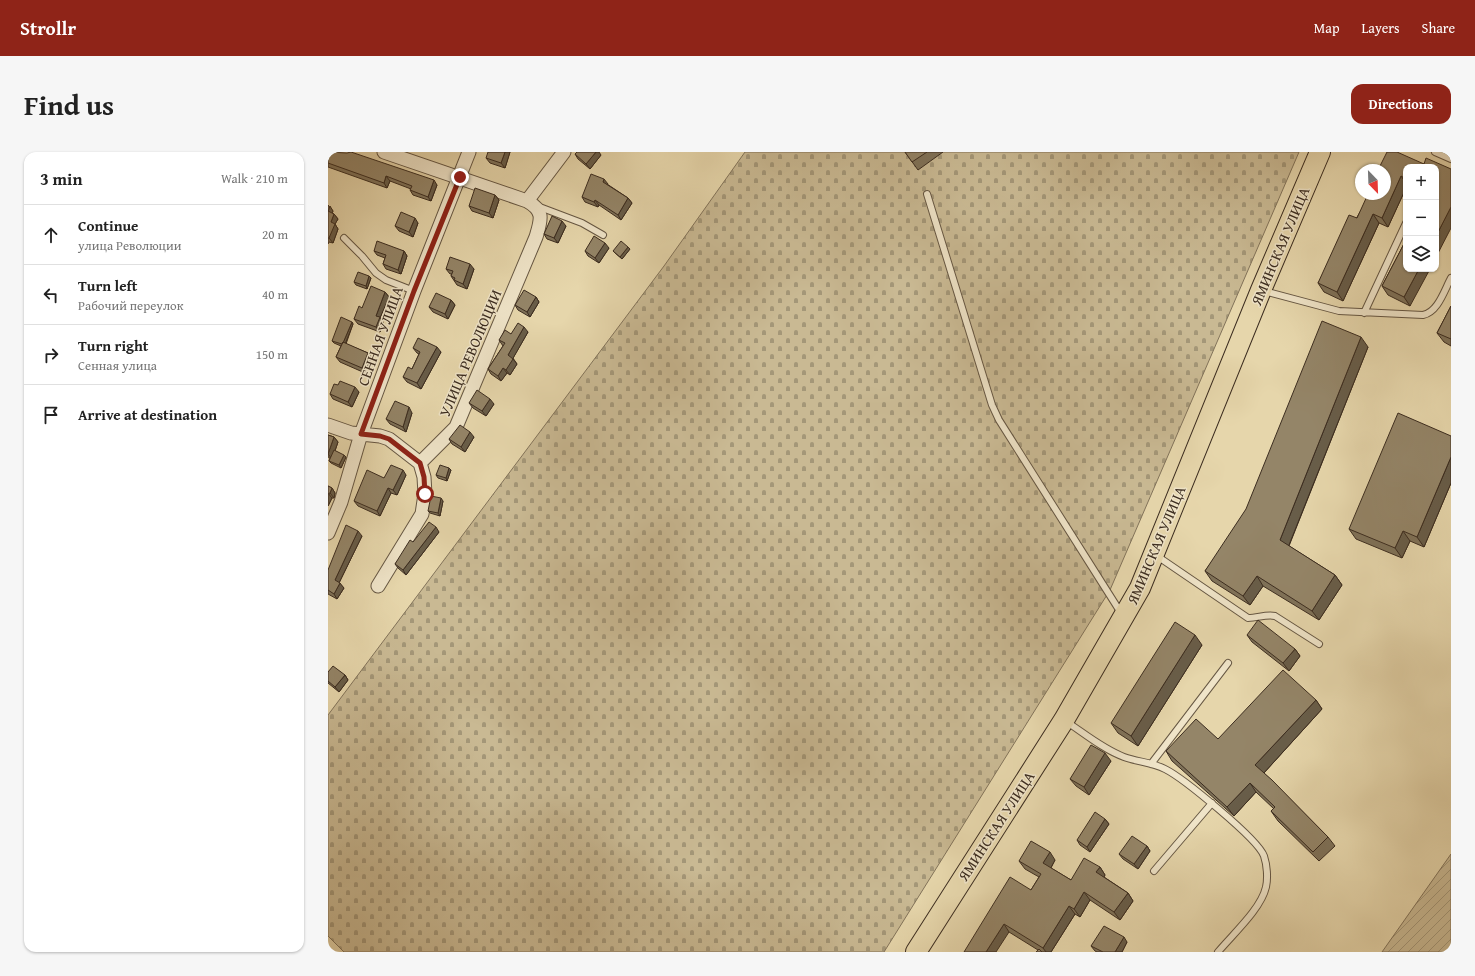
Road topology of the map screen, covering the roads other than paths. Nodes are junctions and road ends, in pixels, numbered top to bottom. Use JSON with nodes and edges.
{"nodes":[{"id":1,"x":384,"y":152,"type":"edge"},
{"id":2,"x":469,"y":152,"type":"edge"},
{"id":3,"x":564,"y":152,"type":"edge"},
{"id":4,"x":1320,"y":152,"type":"edge"},
{"id":5,"x":1435,"y":152,"type":"edge"},
{"id":6,"x":1451,"y":159,"type":"edge"},
{"id":7,"x":460,"y":177,"type":"junction"},
{"id":8,"x":927,"y":194,"type":"dead end"},
{"id":9,"x":531,"y":204,"type":"junction"},
{"id":10,"x":1403,"y":229,"type":"edge"},
{"id":11,"x":603,"y":235,"type":"dead end"},
{"id":12,"x":344,"y":238,"type":"dead end"},
{"id":13,"x":1451,"y":278,"type":"edge"},
{"id":14,"x":1260,"y":290,"type":"junction"},
{"id":15,"x":414,"y":291,"type":"junction"},
{"id":16,"x":1364,"y":313,"type":"junction"},
{"id":17,"x":328,"y":425,"type":"edge"},
{"id":18,"x":361,"y":434,"type":"junction"},
{"id":19,"x":420,"y":463,"type":"junction"},
{"id":20,"x":328,"y":533,"type":"edge"},
{"id":21,"x":1154,"y":554,"type":"junction"},
{"id":22,"x":378,"y":586,"type":"dead end"},
{"id":23,"x":1124,"y":617,"type":"junction"},
{"id":24,"x":1319,"y":644,"type":"dead end"},
{"id":25,"x":1228,"y":663,"type":"dead end"},
{"id":26,"x":1064,"y":720,"type":"junction"},
{"id":27,"x":1151,"y":764,"type":"junction"},
{"id":28,"x":1212,"y":803,"type":"junction"},
{"id":29,"x":1154,"y":871,"type":"dead end"},
{"id":30,"x":916,"y":952,"type":"edge"},
{"id":31,"x":1218,"y":952,"type":"edge"}],
"edges":[{"from":1,"to":7,"type":"street"},
{"from":2,"to":7,"type":"street","name":"СЕННАЯ УЛИЦА"},
{"from":3,"to":9,"type":"street"},
{"from":4,"to":14,"type":"main road","name":"ЯМИНСКАЯ УЛИЦА"},
{"from":5,"to":6,"type":"lane"},
{"from":7,"to":9,"type":"street"},
{"from":7,"to":15,"type":"street","name":"СЕННАЯ УЛИЦА"},
{"from":8,"to":23,"type":"lane"},
{"from":9,"to":11,"type":"lane"},
{"from":9,"to":19,"type":"street","name":"УЛИЦА РЕВОЛЮЦИИ"},
{"from":10,"to":16,"type":"lane"},
{"from":12,"to":15,"type":"lane"},
{"from":13,"to":16,"type":"lane"},
{"from":14,"to":16,"type":"lane"},
{"from":14,"to":21,"type":"main road","name":"ЯМИНСКАЯ УЛИЦА"},
{"from":15,"to":18,"type":"street","name":"СЕННАЯ УЛИЦА"},
{"from":17,"to":18,"type":"street"},
{"from":18,"to":19,"type":"street"},
{"from":18,"to":20,"type":"street","name":"СЕННАЯ УЛИЦА"},
{"from":19,"to":22,"type":"street"},
{"from":21,"to":23,"type":"main road","name":"ЯМИНСКАЯ УЛИЦА"},
{"from":21,"to":24,"type":"lane"},
{"from":23,"to":26,"type":"main road","name":"ЯМИНСКАЯ УЛИЦА"},
{"from":25,"to":27,"type":"lane"},
{"from":26,"to":27,"type":"lane"},
{"from":26,"to":30,"type":"main road","name":"ЯМИНСКАЯ УЛИЦА"},
{"from":27,"to":28,"type":"lane"},
{"from":28,"to":29,"type":"lane"},
{"from":28,"to":31,"type":"lane"}]}
